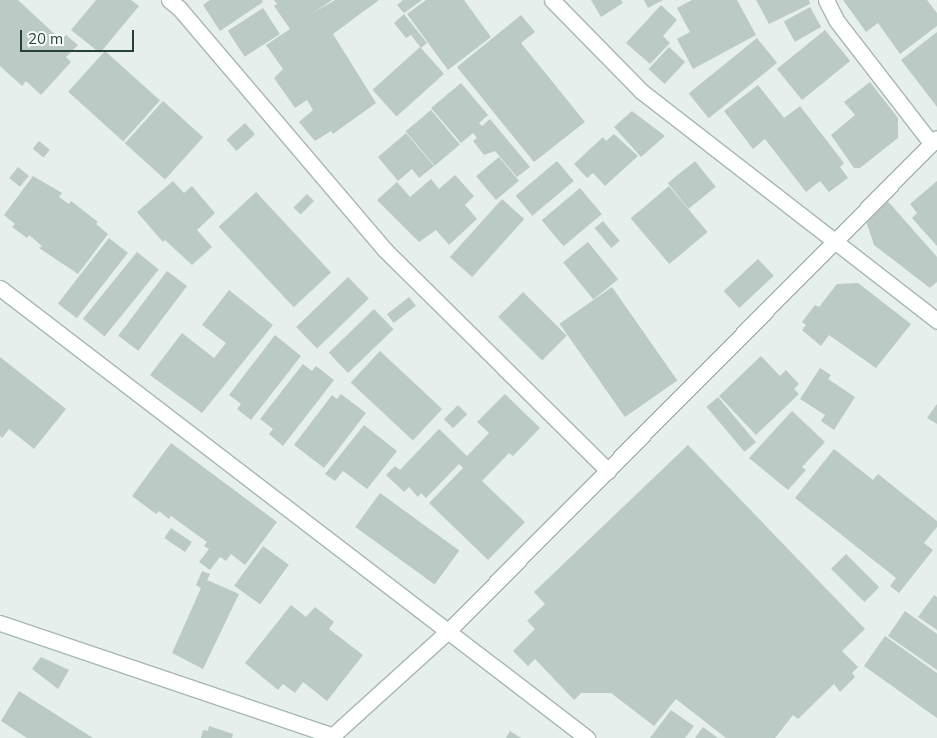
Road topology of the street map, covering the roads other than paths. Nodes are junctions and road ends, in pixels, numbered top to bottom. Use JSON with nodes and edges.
{"nodes":[{"id":1,"x":169,"y":0,"type":"edge"},
{"id":2,"x":552,"y":0,"type":"edge"},
{"id":3,"x":826,"y":0,"type":"edge"},
{"id":4,"x":934,"y":141,"type":"edge"},
{"id":5,"x":836,"y":240,"type":"junction"},
{"id":6,"x":0,"y":288,"type":"edge"},
{"id":7,"x":937,"y":321,"type":"edge"},
{"id":8,"x":608,"y":471,"type":"junction"},
{"id":9,"x":0,"y":623,"type":"edge"},
{"id":10,"x":448,"y":631,"type":"junction"},
{"id":11,"x":330,"y":737,"type":"edge"},
{"id":12,"x":587,"y":738,"type":"edge"}],
"edges":[{"from":1,"to":8,"type":"street"},
{"from":2,"to":5,"type":"street"},
{"from":3,"to":4,"type":"street"},
{"from":4,"to":5,"type":"street"},
{"from":5,"to":7,"type":"street"},
{"from":5,"to":8,"type":"street"},
{"from":6,"to":10,"type":"street"},
{"from":8,"to":10,"type":"street"},
{"from":9,"to":11,"type":"street"},
{"from":10,"to":11,"type":"street"},
{"from":10,"to":12,"type":"street"}]}
